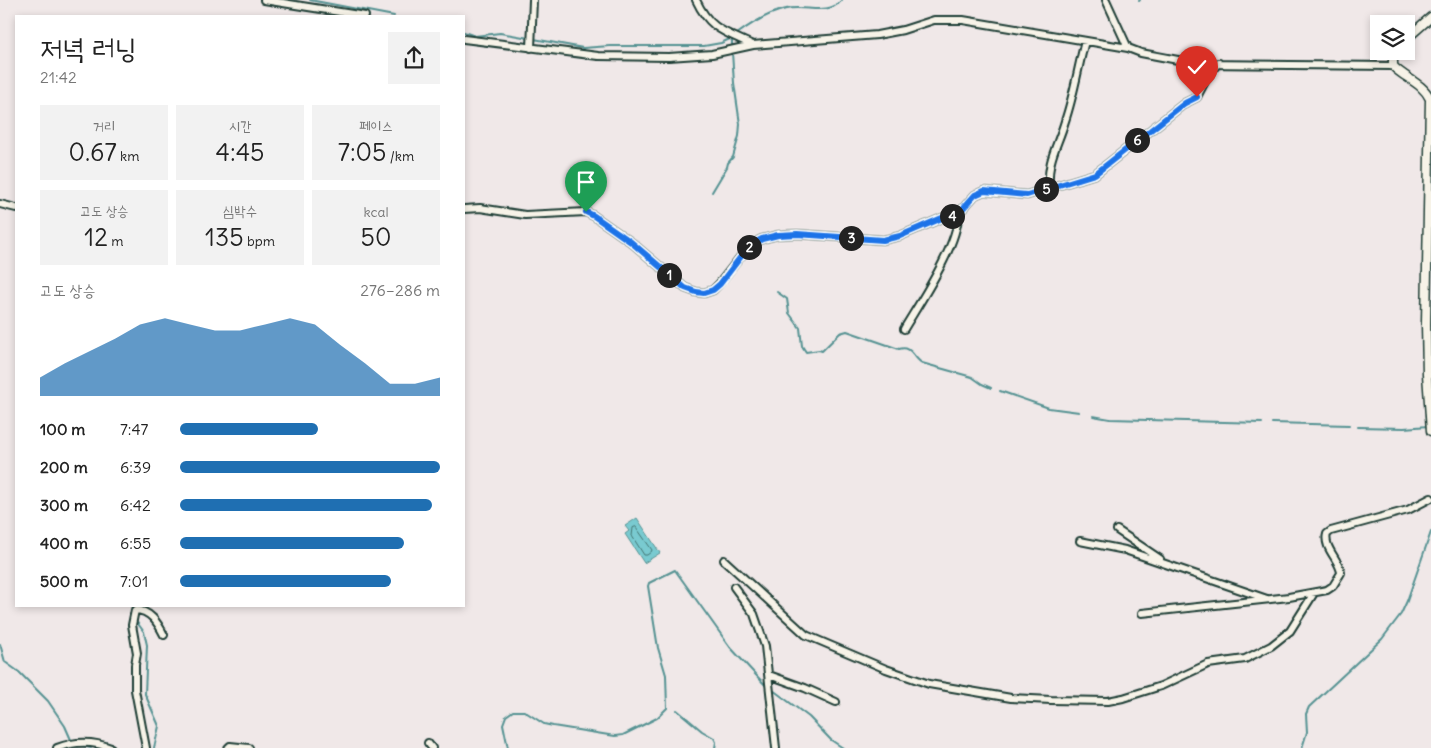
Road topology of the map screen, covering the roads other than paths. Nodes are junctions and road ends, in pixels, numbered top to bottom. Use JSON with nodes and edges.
{"nodes":[{"id":1,"x":264,"y":0,"type":"edge"},
{"id":2,"x":533,"y":0,"type":"edge"},
{"id":3,"x":696,"y":0,"type":"edge"},
{"id":4,"x":1106,"y":0,"type":"edge"},
{"id":5,"x":359,"y":15,"type":"edge"},
{"id":6,"x":1431,"y":17,"type":"edge"},
{"id":7,"x":1415,"y":32,"type":"edge"},
{"id":8,"x":465,"y":39,"type":"edge"},
{"id":9,"x":1084,"y":41,"type":"junction"},
{"id":10,"x":754,"y":45,"type":"junction"},
{"id":11,"x":531,"y":48,"type":"junction"},
{"id":12,"x":1128,"y":48,"type":"junction"},
{"id":13,"x":1393,"y":60,"type":"edge"},
{"id":14,"x":1219,"y":63,"type":"junction"},
{"id":15,"x":1393,"y":66,"type":"junction"},
{"id":16,"x":1049,"y":189,"type":"junction"},
{"id":17,"x":0,"y":204,"type":"edge"},
{"id":18,"x":15,"y":208,"type":"edge"},
{"id":19,"x":465,"y":209,"type":"edge"},
{"id":20,"x":958,"y":214,"type":"junction"},
{"id":21,"x":904,"y":329,"type":"dead end"},
{"id":22,"x":1431,"y":432,"type":"edge"},
{"id":23,"x":1431,"y":498,"type":"edge"},
{"id":24,"x":1117,"y":530,"type":"dead end"},
{"id":25,"x":1080,"y":541,"type":"dead end"},
{"id":26,"x":724,"y":560,"type":"dead end"},
{"id":27,"x":1167,"y":564,"type":"junction"},
{"id":28,"x":734,"y":587,"type":"dead end"},
{"id":29,"x":1314,"y":593,"type":"junction"},
{"id":30,"x":1270,"y":599,"type":"junction"},
{"id":31,"x":1142,"y":613,"type":"dead end"},
{"id":32,"x":164,"y":635,"type":"dead end"},
{"id":33,"x":769,"y":675,"type":"junction"},
{"id":34,"x":836,"y":702,"type":"dead end"},
{"id":35,"x":57,"y":748,"type":"edge"},
{"id":36,"x":111,"y":748,"type":"edge"},
{"id":37,"x":146,"y":748,"type":"edge"},
{"id":38,"x":228,"y":748,"type":"edge"},
{"id":39,"x":249,"y":748,"type":"edge"},
{"id":40,"x":776,"y":748,"type":"edge"}],
"edges":[{"from":1,"to":5,"type":"street"},
{"from":2,"to":11,"type":"street"},
{"from":3,"to":10,"type":"street"},
{"from":4,"to":12,"type":"street"},
{"from":6,"to":7,"type":"street"},
{"from":8,"to":11,"type":"street"},
{"from":9,"to":10,"type":"street"},
{"from":9,"to":12,"type":"street"},
{"from":9,"to":16,"type":"street"},
{"from":10,"to":11,"type":"street"},
{"from":12,"to":14,"type":"street"},
{"from":13,"to":15,"type":"street"},
{"from":14,"to":15,"type":"street"},
{"from":14,"to":16,"type":"street"},
{"from":15,"to":22,"type":"street"},
{"from":16,"to":20,"type":"street"},
{"from":17,"to":18,"type":"street"},
{"from":19,"to":20,"type":"street"},
{"from":20,"to":21,"type":"street"},
{"from":23,"to":29,"type":"street"},
{"from":24,"to":27,"type":"street"},
{"from":25,"to":27,"type":"street"},
{"from":26,"to":29,"type":"street"},
{"from":27,"to":30,"type":"street"},
{"from":28,"to":33,"type":"street"},
{"from":29,"to":30,"type":"street"},
{"from":30,"to":31,"type":"street"},
{"from":32,"to":37,"type":"street"},
{"from":33,"to":34,"type":"street"},
{"from":33,"to":40,"type":"street"},
{"from":35,"to":36,"type":"street"},
{"from":38,"to":39,"type":"street"}]}
